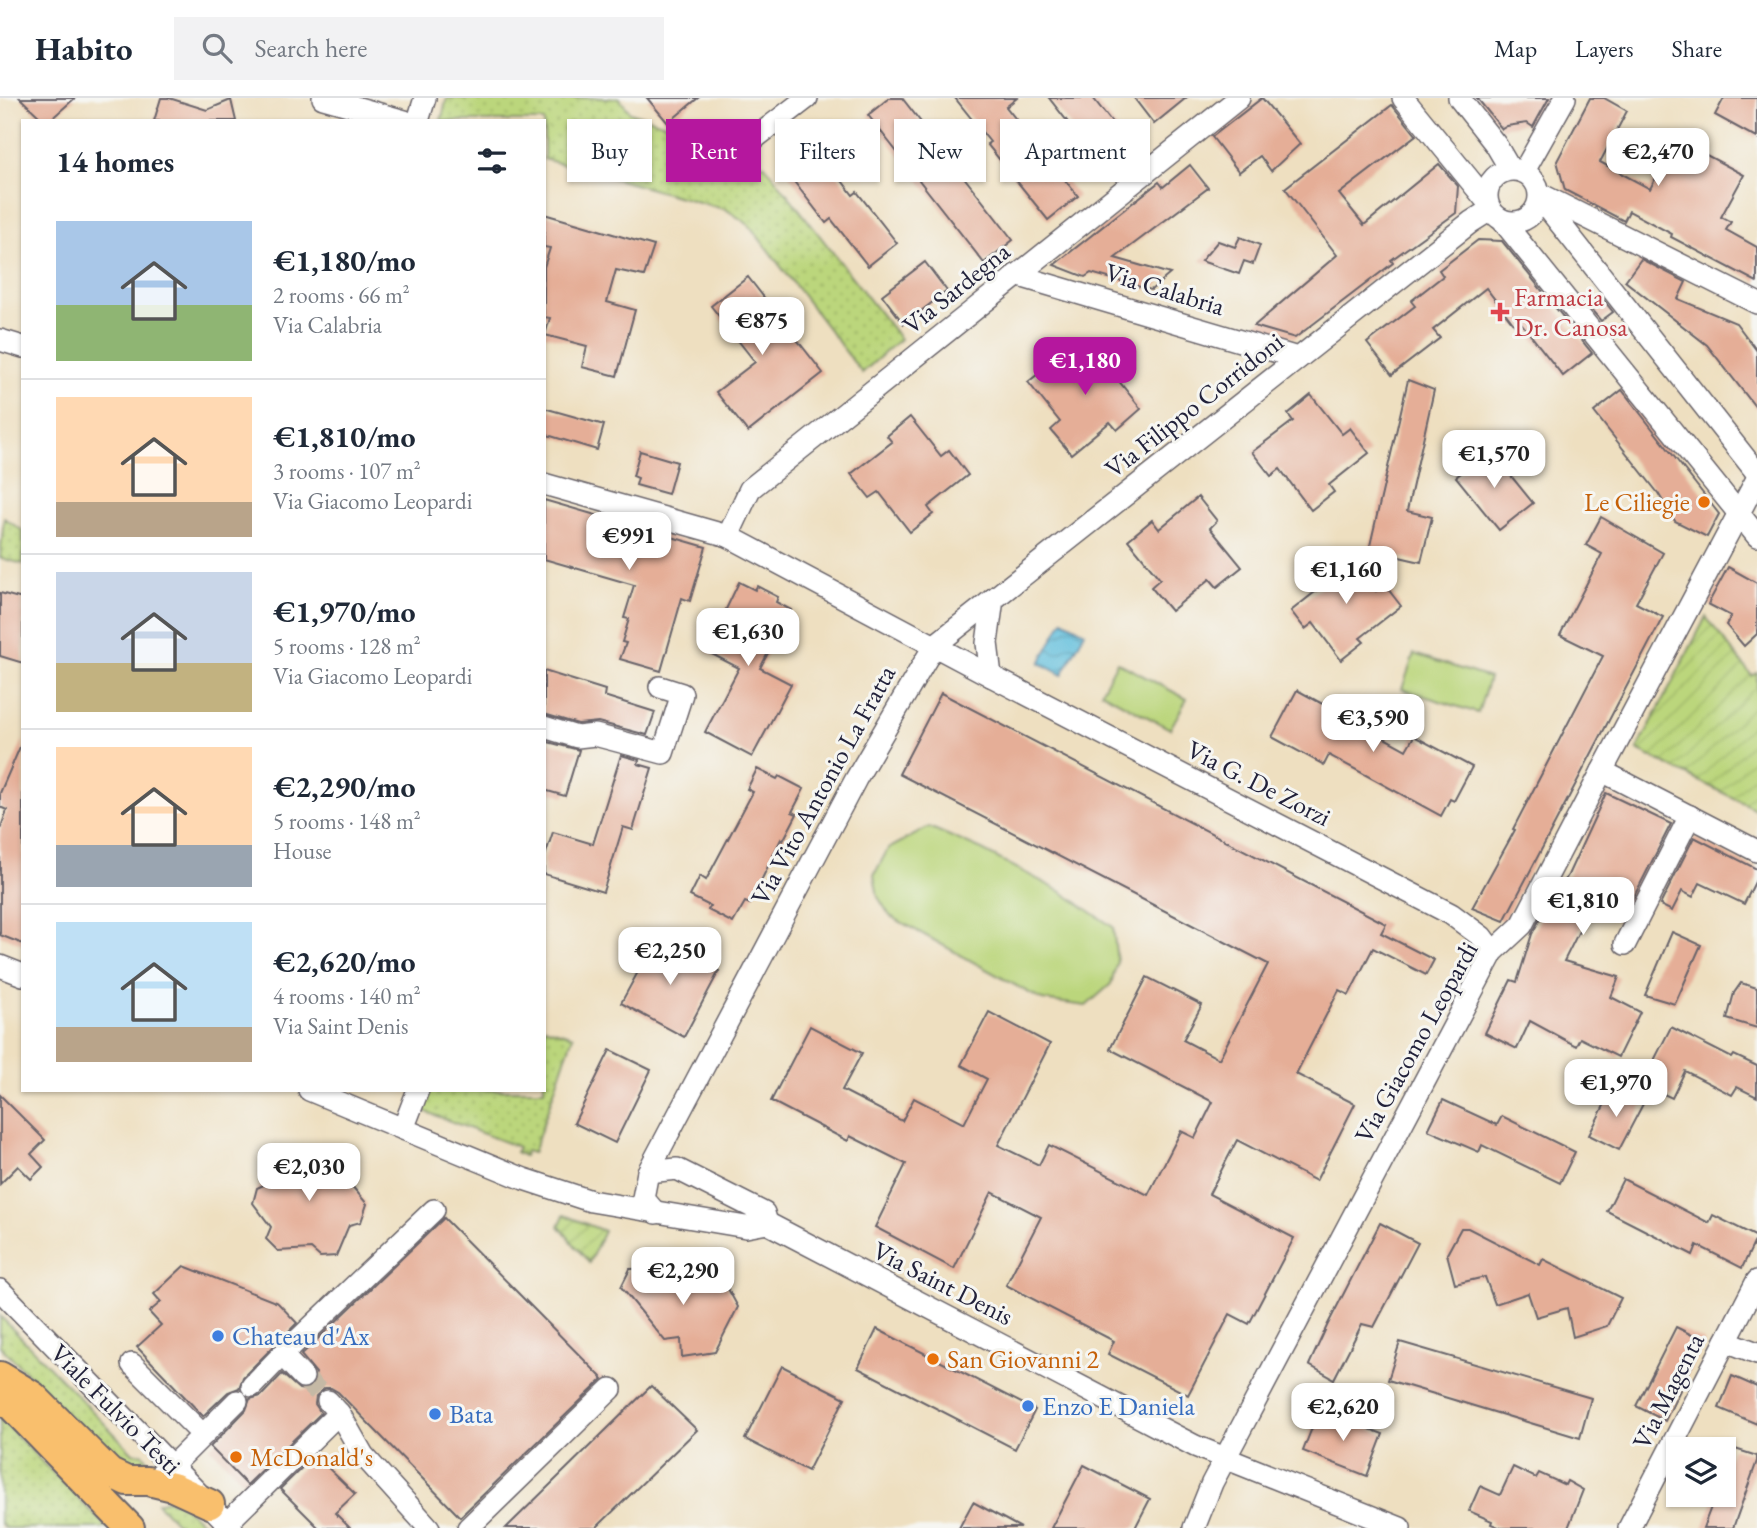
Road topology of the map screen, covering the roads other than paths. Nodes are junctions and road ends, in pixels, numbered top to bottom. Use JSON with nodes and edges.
{"nodes":[{"id":1,"x":323,"y":98,"type":"edge"},
{"id":2,"x":425,"y":98,"type":"edge"},
{"id":3,"x":807,"y":98,"type":"edge"},
{"id":4,"x":1239,"y":98,"type":"edge"},
{"id":5,"x":1403,"y":98,"type":"edge"},
{"id":6,"x":1459,"y":98,"type":"edge"},
{"id":7,"x":1565,"y":98,"type":"edge"},
{"id":8,"x":398,"y":119,"type":"edge"},
{"id":9,"x":419,"y":119,"type":"edge"},
{"id":10,"x":761,"y":133,"type":"edge"},
{"id":11,"x":1517,"y":170,"type":"junction"},
{"id":12,"x":1540,"y":196,"type":"junction"},
{"id":13,"x":1493,"y":210,"type":"junction"},
{"id":14,"x":1613,"y":230,"type":"junction"},
{"id":15,"x":1587,"y":258,"type":"junction"},
{"id":16,"x":1016,"y":275,"type":"junction"},
{"id":17,"x":1757,"y":303,"type":"edge"},
{"id":18,"x":0,"y":340,"type":"edge"},
{"id":19,"x":21,"y":346,"type":"edge"},
{"id":20,"x":1297,"y":358,"type":"junction"},
{"id":21,"x":1757,"y":473,"type":"edge"},
{"id":22,"x":1757,"y":479,"type":"edge"},
{"id":23,"x":546,"y":485,"type":"edge"},
{"id":24,"x":1739,"y":513,"type":"junction"},
{"id":25,"x":728,"y":536,"type":"junction"},
{"id":26,"x":1757,"y":536,"type":"edge"},
{"id":27,"x":993,"y":599,"type":"junction"},
{"id":28,"x":934,"y":646,"type":"junction"},
{"id":29,"x":991,"y":676,"type":"junction"},
{"id":30,"x":660,"y":687,"type":"dead end"},
{"id":31,"x":546,"y":728,"type":"edge"},
{"id":32,"x":1602,"y":771,"type":"junction"},
{"id":33,"x":1690,"y":816,"type":"junction"},
{"id":34,"x":1757,"y":851,"type":"edge"},
{"id":35,"x":1625,"y":944,"type":"dead end"},
{"id":36,"x":1493,"y":952,"type":"junction"},
{"id":37,"x":0,"y":966,"type":"edge"},
{"id":38,"x":21,"y":974,"type":"edge"},
{"id":39,"x":314,"y":1092,"type":"edge"},
{"id":40,"x":417,"y":1092,"type":"edge"},
{"id":41,"x":403,"y":1129,"type":"junction"},
{"id":42,"x":648,"y":1172,"type":"junction"},
{"id":43,"x":434,"y":1210,"type":"dead end"},
{"id":44,"x":656,"y":1213,"type":"junction"},
{"id":45,"x":767,"y":1223,"type":"junction"},
{"id":46,"x":1757,"y":1281,"type":"edge"},
{"id":47,"x":0,"y":1290,"type":"edge"},
{"id":48,"x":1726,"y":1341,"type":"junction"},
{"id":49,"x":1757,"y":1353,"type":"edge"},
{"id":50,"x":282,"y":1355,"type":"junction"},
{"id":51,"x":132,"y":1364,"type":"dead end"},
{"id":52,"x":0,"y":1376,"type":"edge"},
{"id":53,"x":303,"y":1377,"type":"tunnel mouth"},
{"id":54,"x":611,"y":1389,"type":"dead end"},
{"id":55,"x":0,"y":1394,"type":"edge"},
{"id":56,"x":203,"y":1436,"type":"junction"},
{"id":57,"x":1225,"y":1458,"type":"junction"},
{"id":58,"x":172,"y":1466,"type":"junction"},
{"id":59,"x":148,"y":1481,"type":"junction"},
{"id":60,"x":223,"y":1518,"type":"edge"},
{"id":61,"x":130,"y":1528,"type":"edge"},
{"id":62,"x":429,"y":1528,"type":"edge"},
{"id":63,"x":468,"y":1528,"type":"edge"},
{"id":64,"x":1194,"y":1528,"type":"edge"},
{"id":65,"x":1400,"y":1528,"type":"edge"},
{"id":66,"x":1629,"y":1528,"type":"edge"}],
"edges":[{"from":1,"to":8,"type":"street"},
{"from":2,"to":9,"type":"street"},
{"from":3,"to":10,"type":"street"},
{"from":4,"to":16,"type":"street","name":"Via Sardegna"},
{"from":5,"to":13,"type":"street"},
{"from":6,"to":11,"type":"street"},
{"from":7,"to":11,"type":"street"},
{"from":11,"to":12,"type":"street"},
{"from":11,"to":13,"type":"street"},
{"from":12,"to":13,"type":"street"},
{"from":12,"to":14,"type":"street"},
{"from":12,"to":15,"type":"street"},
{"from":13,"to":20,"type":"street","name":"Via Filippo Corridoni"},
{"from":13,"to":24,"type":"street"},
{"from":14,"to":15,"type":"street"},
{"from":14,"to":17,"type":"street"},
{"from":15,"to":21,"type":"street"},
{"from":16,"to":20,"type":"street","name":"Via Calabria"},
{"from":16,"to":25,"type":"street","name":"Via Sardegna"},
{"from":18,"to":19,"type":"street"},
{"from":20,"to":27,"type":"street","name":"Via Filippo Corridoni"},
{"from":22,"to":24,"type":"street","name":"Via Giacomo Leopardi"},
{"from":23,"to":25,"type":"street","name":"Via G. De Zorzi"},
{"from":24,"to":26,"type":"street"},
{"from":24,"to":32,"type":"street","name":"Via Giacomo Leopardi"},
{"from":25,"to":28,"type":"street","name":"Via G. De Zorzi"},
{"from":27,"to":28,"type":"street","name":"Via Filippo Corridoni"},
{"from":27,"to":29,"type":"street"},
{"from":28,"to":29,"type":"street","name":"Via G. De Zorzi"},
{"from":28,"to":42,"type":"street","name":"Via Vito Antonio La Fratta"},
{"from":29,"to":36,"type":"street","name":"Via G. De Zorzi"},
{"from":30,"to":31,"type":"street"},
{"from":32,"to":33,"type":"street"},
{"from":32,"to":36,"type":"street","name":"Via Giacomo Leopardi"},
{"from":33,"to":34,"type":"street"},
{"from":33,"to":35,"type":"street"},
{"from":36,"to":57,"type":"street","name":"Via Giacomo Leopardi"},
{"from":37,"to":38,"type":"street"},
{"from":39,"to":41,"type":"street"},
{"from":40,"to":41,"type":"street"},
{"from":41,"to":44,"type":"street"},
{"from":42,"to":44,"type":"street","name":"Via Vito Antonio La Fratta"},
{"from":42,"to":45,"type":"street","name":"Via Saint Denis"},
{"from":43,"to":50,"type":"street"},
{"from":44,"to":45,"type":"street"},
{"from":45,"to":57,"type":"street","name":"Via Saint Denis"},
{"from":46,"to":48,"type":"street","name":"Via Magenta"},
{"from":47,"to":58,"type":"street","name":"Viale Fulvio Testi"},
{"from":48,"to":49,"type":"street"},
{"from":48,"to":66,"type":"street","name":"Via Magenta"},
{"from":50,"to":53,"type":"street"},
{"from":50,"to":56,"type":"street"},
{"from":51,"to":56,"type":"street"},
{"from":52,"to":59,"type":"main road"},
{"from":54,"to":63,"type":"street"},
{"from":55,"to":61,"type":"main road"},
{"from":56,"to":58,"type":"street"},
{"from":57,"to":64,"type":"street","name":"Via Giacomo Leopardi"},
{"from":57,"to":65,"type":"street","name":"Via Saint Denis"},
{"from":58,"to":59,"type":"street"},
{"from":58,"to":60,"type":"street","name":"Viale Fulvio Testi"},
{"from":59,"to":60,"type":"main road"},
{"from":60,"to":62,"type":"street"}]}
